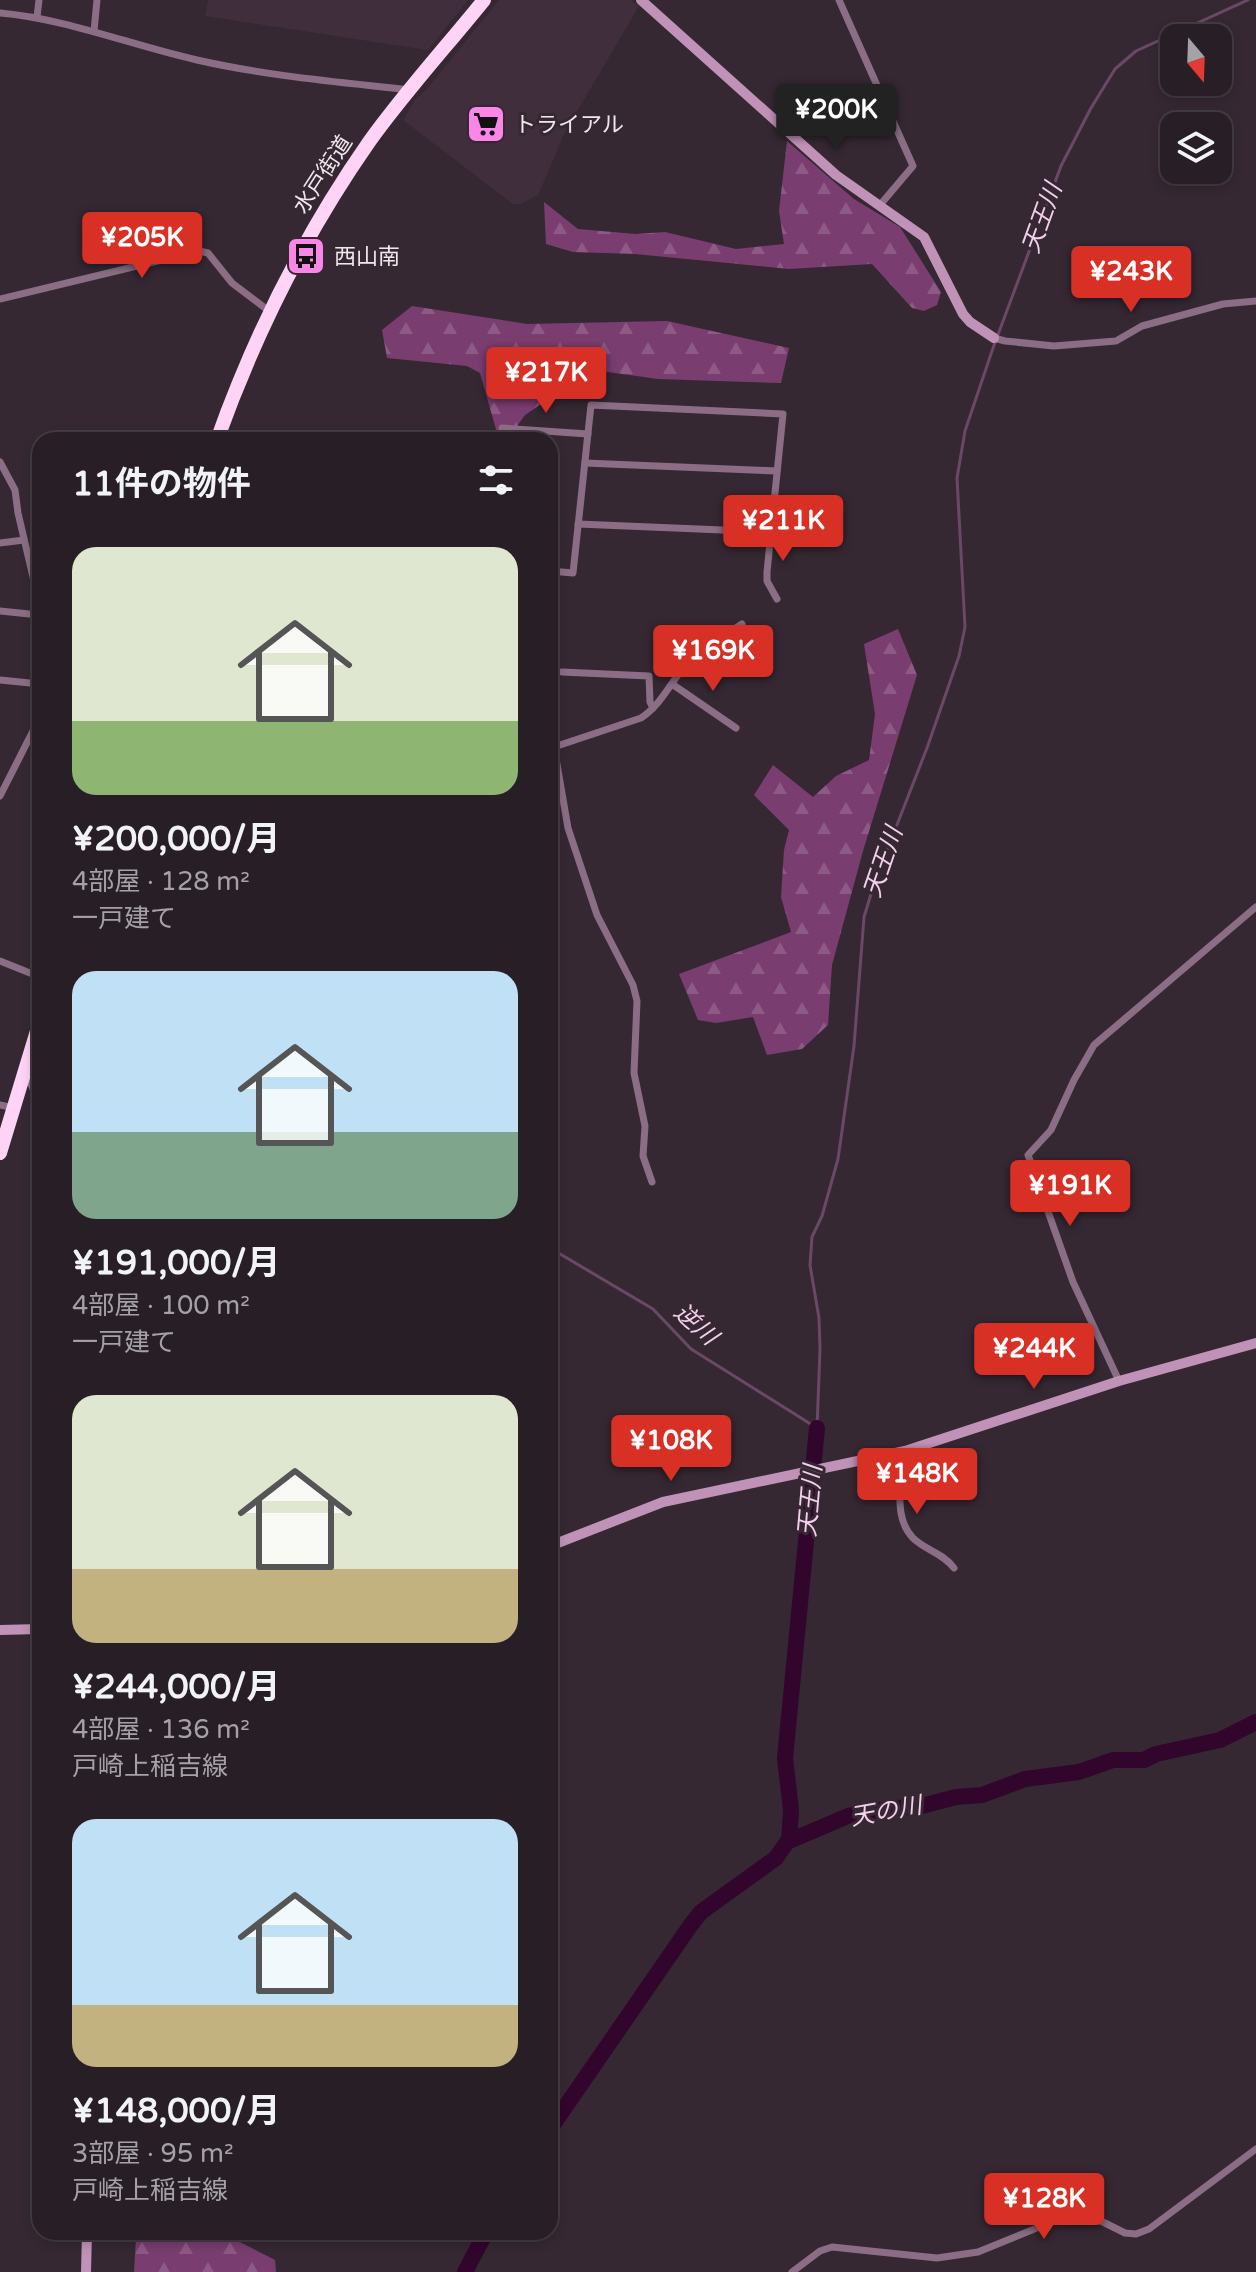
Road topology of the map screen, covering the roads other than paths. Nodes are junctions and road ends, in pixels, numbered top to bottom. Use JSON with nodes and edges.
{"nodes":[{"id":1,"x":39,"y":0,"type":"edge"},
{"id":2,"x":97,"y":0,"type":"edge"},
{"id":3,"x":484,"y":0,"type":"edge"},
{"id":4,"x":641,"y":0,"type":"edge"},
{"id":5,"x":839,"y":0,"type":"edge"},
{"id":6,"x":0,"y":13,"type":"edge"},
{"id":7,"x":37,"y":17,"type":"junction"},
{"id":8,"x":94,"y":31,"type":"junction"},
{"id":9,"x":410,"y":90,"type":"junction"},
{"id":10,"x":880,"y":205,"type":"junction"},
{"id":11,"x":0,"y":299,"type":"edge"},
{"id":12,"x":1256,"y":301,"type":"edge"},
{"id":13,"x":269,"y":311,"type":"junction"},
{"id":14,"x":999,"y":340,"type":"joint"},
{"id":15,"x":502,"y":428,"type":"dead end"},
{"id":16,"x":220,"y":432,"type":"edge"},
{"id":17,"x":588,"y":434,"type":"junction"},
{"id":18,"x":0,"y":462,"type":"edge"},
{"id":19,"x":585,"y":463,"type":"junction"},
{"id":20,"x":777,"y":471,"type":"junction"},
{"id":21,"x":3,"y":476,"type":"edge"},
{"id":22,"x":578,"y":524,"type":"junction"},
{"id":23,"x":770,"y":532,"type":"junction"},
{"id":24,"x":24,"y":540,"type":"junction"},
{"id":25,"x":0,"y":543,"type":"edge"},
{"id":26,"x":32,"y":570,"type":"edge"},
{"id":27,"x":558,"y":572,"type":"edge"},
{"id":28,"x":777,"y":599,"type":"dead end"},
{"id":29,"x":0,"y":611,"type":"edge"},
{"id":30,"x":32,"y":614,"type":"edge"},
{"id":31,"x":742,"y":624,"type":"dead end"},
{"id":32,"x":562,"y":672,"type":"dead end"},
{"id":33,"x":0,"y":680,"type":"edge"},
{"id":34,"x":32,"y":683,"type":"edge"},
{"id":35,"x":672,"y":684,"type":"junction"},
{"id":36,"x":653,"y":708,"type":"junction"},
{"id":37,"x":736,"y":728,"type":"dead end"},
{"id":38,"x":32,"y":733,"type":"edge"},
{"id":39,"x":558,"y":746,"type":"edge"},
{"id":40,"x":558,"y":770,"type":"edge"},
{"id":41,"x":0,"y":796,"type":"edge"},
{"id":42,"x":1256,"y":907,"type":"edge"},
{"id":43,"x":0,"y":961,"type":"edge"},
{"id":44,"x":32,"y":974,"type":"edge"},
{"id":45,"x":32,"y":1046,"type":"edge"},
{"id":46,"x":24,"y":1071,"type":"junction"},
{"id":47,"x":32,"y":1088,"type":"edge"},
{"id":48,"x":7,"y":1106,"type":"edge"},
{"id":49,"x":0,"y":1153,"type":"edge"},
{"id":50,"x":652,"y":1182,"type":"dead end"},
{"id":51,"x":1256,"y":1343,"type":"edge"},
{"id":52,"x":1119,"y":1381,"type":"junction"},
{"id":53,"x":897,"y":1453,"type":"junction"},
{"id":54,"x":558,"y":1543,"type":"edge"},
{"id":55,"x":954,"y":1568,"type":"dead end"},
{"id":56,"x":32,"y":1629,"type":"edge"},
{"id":57,"x":0,"y":1630,"type":"edge"},
{"id":58,"x":1256,"y":2149,"type":"edge"},
{"id":59,"x":87,"y":2240,"type":"edge"},
{"id":60,"x":86,"y":2272,"type":"edge"},
{"id":61,"x":792,"y":2272,"type":"edge"}],
"edges":[{"from":1,"to":7,"type":"street"},
{"from":2,"to":8,"type":"street"},
{"from":3,"to":9,"type":"highway","name":"水戸街道"},
{"from":4,"to":10,"type":"main road"},
{"from":5,"to":10,"type":"street"},
{"from":6,"to":7,"type":"street"},
{"from":7,"to":8,"type":"street"},
{"from":8,"to":9,"type":"street"},
{"from":9,"to":13,"type":"highway","name":"水戸街道"},
{"from":10,"to":14,"type":"main road"},
{"from":11,"to":13,"type":"street"},
{"from":12,"to":14,"type":"street"},
{"from":13,"to":16,"type":"highway","name":"水戸街道"},
{"from":15,"to":17,"type":"street"},
{"from":17,"to":19,"type":"street"},
{"from":17,"to":20,"type":"street"},
{"from":18,"to":21,"type":"street"},
{"from":19,"to":20,"type":"street"},
{"from":19,"to":22,"type":"street"},
{"from":20,"to":23,"type":"street"},
{"from":21,"to":24,"type":"street"},
{"from":22,"to":23,"type":"street"},
{"from":22,"to":27,"type":"street"},
{"from":23,"to":28,"type":"street"},
{"from":24,"to":25,"type":"street"},
{"from":24,"to":26,"type":"street"},
{"from":29,"to":30,"type":"street"},
{"from":31,"to":35,"type":"street"},
{"from":32,"to":36,"type":"street"},
{"from":33,"to":34,"type":"street"},
{"from":35,"to":36,"type":"street"},
{"from":35,"to":37,"type":"street"},
{"from":36,"to":39,"type":"street"},
{"from":38,"to":41,"type":"street"},
{"from":40,"to":50,"type":"street"},
{"from":42,"to":52,"type":"street"},
{"from":43,"to":44,"type":"street"},
{"from":45,"to":46,"type":"highway"},
{"from":46,"to":47,"type":"street"},
{"from":46,"to":48,"type":"highway"},
{"from":48,"to":49,"type":"highway"},
{"from":51,"to":52,"type":"main road"},
{"from":52,"to":53,"type":"main road"},
{"from":53,"to":54,"type":"main road"},
{"from":53,"to":55,"type":"street"},
{"from":56,"to":57,"type":"main road"},
{"from":58,"to":61,"type":"street"},
{"from":59,"to":60,"type":"main road"}]}
